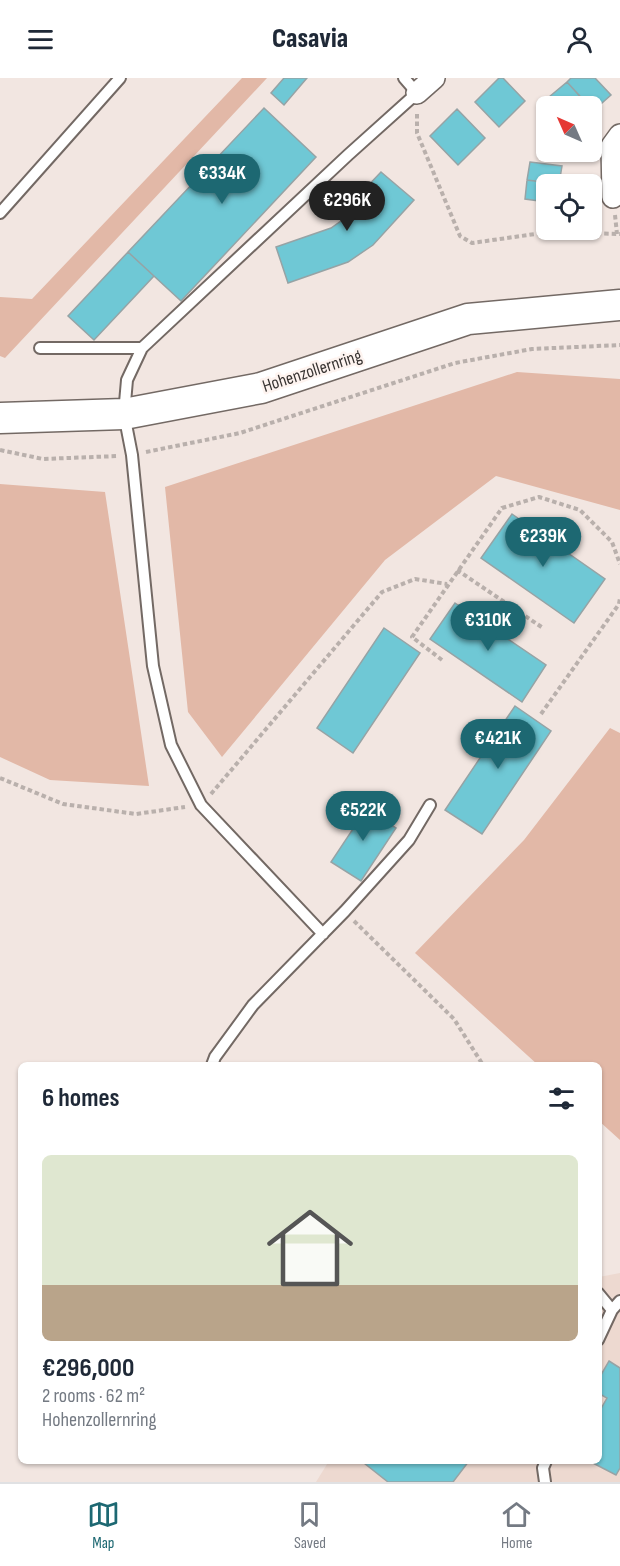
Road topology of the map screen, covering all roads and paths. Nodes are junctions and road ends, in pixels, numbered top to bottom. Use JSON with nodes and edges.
{"nodes":[{"id":1,"x":120,"y":78,"type":"edge"},
{"id":2,"x":434,"y":78,"type":"edge"},
{"id":3,"x":411,"y":86,"type":"edge"},
{"id":4,"x":620,"y":135,"type":"edge"},
{"id":5,"x":613,"y":196,"type":"dead end"},
{"id":6,"x":0,"y":213,"type":"edge"},
{"id":7,"x":620,"y":234,"type":"edge"},
{"id":8,"x":620,"y":305,"type":"edge"},
{"id":9,"x":620,"y":345,"type":"edge"},
{"id":10,"x":40,"y":348,"type":"dead end"},
{"id":11,"x":142,"y":348,"type":"junction"},
{"id":12,"x":124,"y":414,"type":"junction"},
{"id":13,"x":0,"y":418,"type":"edge"},
{"id":14,"x":0,"y":450,"type":"edge"},
{"id":15,"x":132,"y":455,"type":"junction"},
{"id":16,"x":620,"y":564,"type":"edge"},
{"id":17,"x":457,"y":570,"type":"junction"},
{"id":18,"x":447,"y":584,"type":"junction"},
{"id":19,"x":620,"y":598,"type":"edge"},
{"id":20,"x":543,"y":628,"type":"dead end"},
{"id":21,"x":442,"y":660,"type":"dead end"},
{"id":22,"x":541,"y":714,"type":"dead end"},
{"id":23,"x":0,"y":778,"type":"edge"},
{"id":24,"x":201,"y":805,"type":"junction"},
{"id":25,"x":430,"y":805,"type":"dead end"},
{"id":26,"x":345,"y":911,"type":"junction"},
{"id":27,"x":323,"y":934,"type":"junction"},
{"id":28,"x":213,"y":1062,"type":"edge"},
{"id":29,"x":481,"y":1062,"type":"edge"},
{"id":30,"x":602,"y":1298,"type":"edge"},
{"id":31,"x":620,"y":1301,"type":"edge"},
{"id":32,"x":612,"y":1310,"type":"junction"},
{"id":33,"x":602,"y":1331,"type":"edge"},
{"id":34,"x":545,"y":1464,"type":"edge"},
{"id":35,"x":545,"y":1482,"type":"edge"}],
"edges":[{"from":1,"to":6,"type":"lane"},
{"from":2,"to":3,"type":"street"},
{"from":3,"to":7,"type":"path"},
{"from":3,"to":11,"type":"lane"},
{"from":4,"to":5,"type":"street"},
{"from":8,"to":12,"type":"main road","name":"Hohenzollernring"},
{"from":9,"to":15,"type":"path"},
{"from":10,"to":11,"type":"lane"},
{"from":11,"to":12,"type":"lane"},
{"from":12,"to":13,"type":"main road","name":"Hohenzollernring"},
{"from":12,"to":15,"type":"lane"},
{"from":14,"to":15,"type":"path"},
{"from":15,"to":24,"type":"lane"},
{"from":16,"to":17,"type":"path"},
{"from":17,"to":18,"type":"path"},
{"from":17,"to":20,"type":"path"},
{"from":18,"to":21,"type":"path"},
{"from":18,"to":24,"type":"path"},
{"from":19,"to":22,"type":"path"},
{"from":23,"to":24,"type":"path"},
{"from":24,"to":27,"type":"lane"},
{"from":25,"to":26,"type":"lane"},
{"from":26,"to":27,"type":"lane"},
{"from":26,"to":29,"type":"path"},
{"from":27,"to":28,"type":"lane"},
{"from":30,"to":32,"type":"lane"},
{"from":31,"to":32,"type":"lane"},
{"from":32,"to":33,"type":"lane"},
{"from":34,"to":35,"type":"lane"}]}
